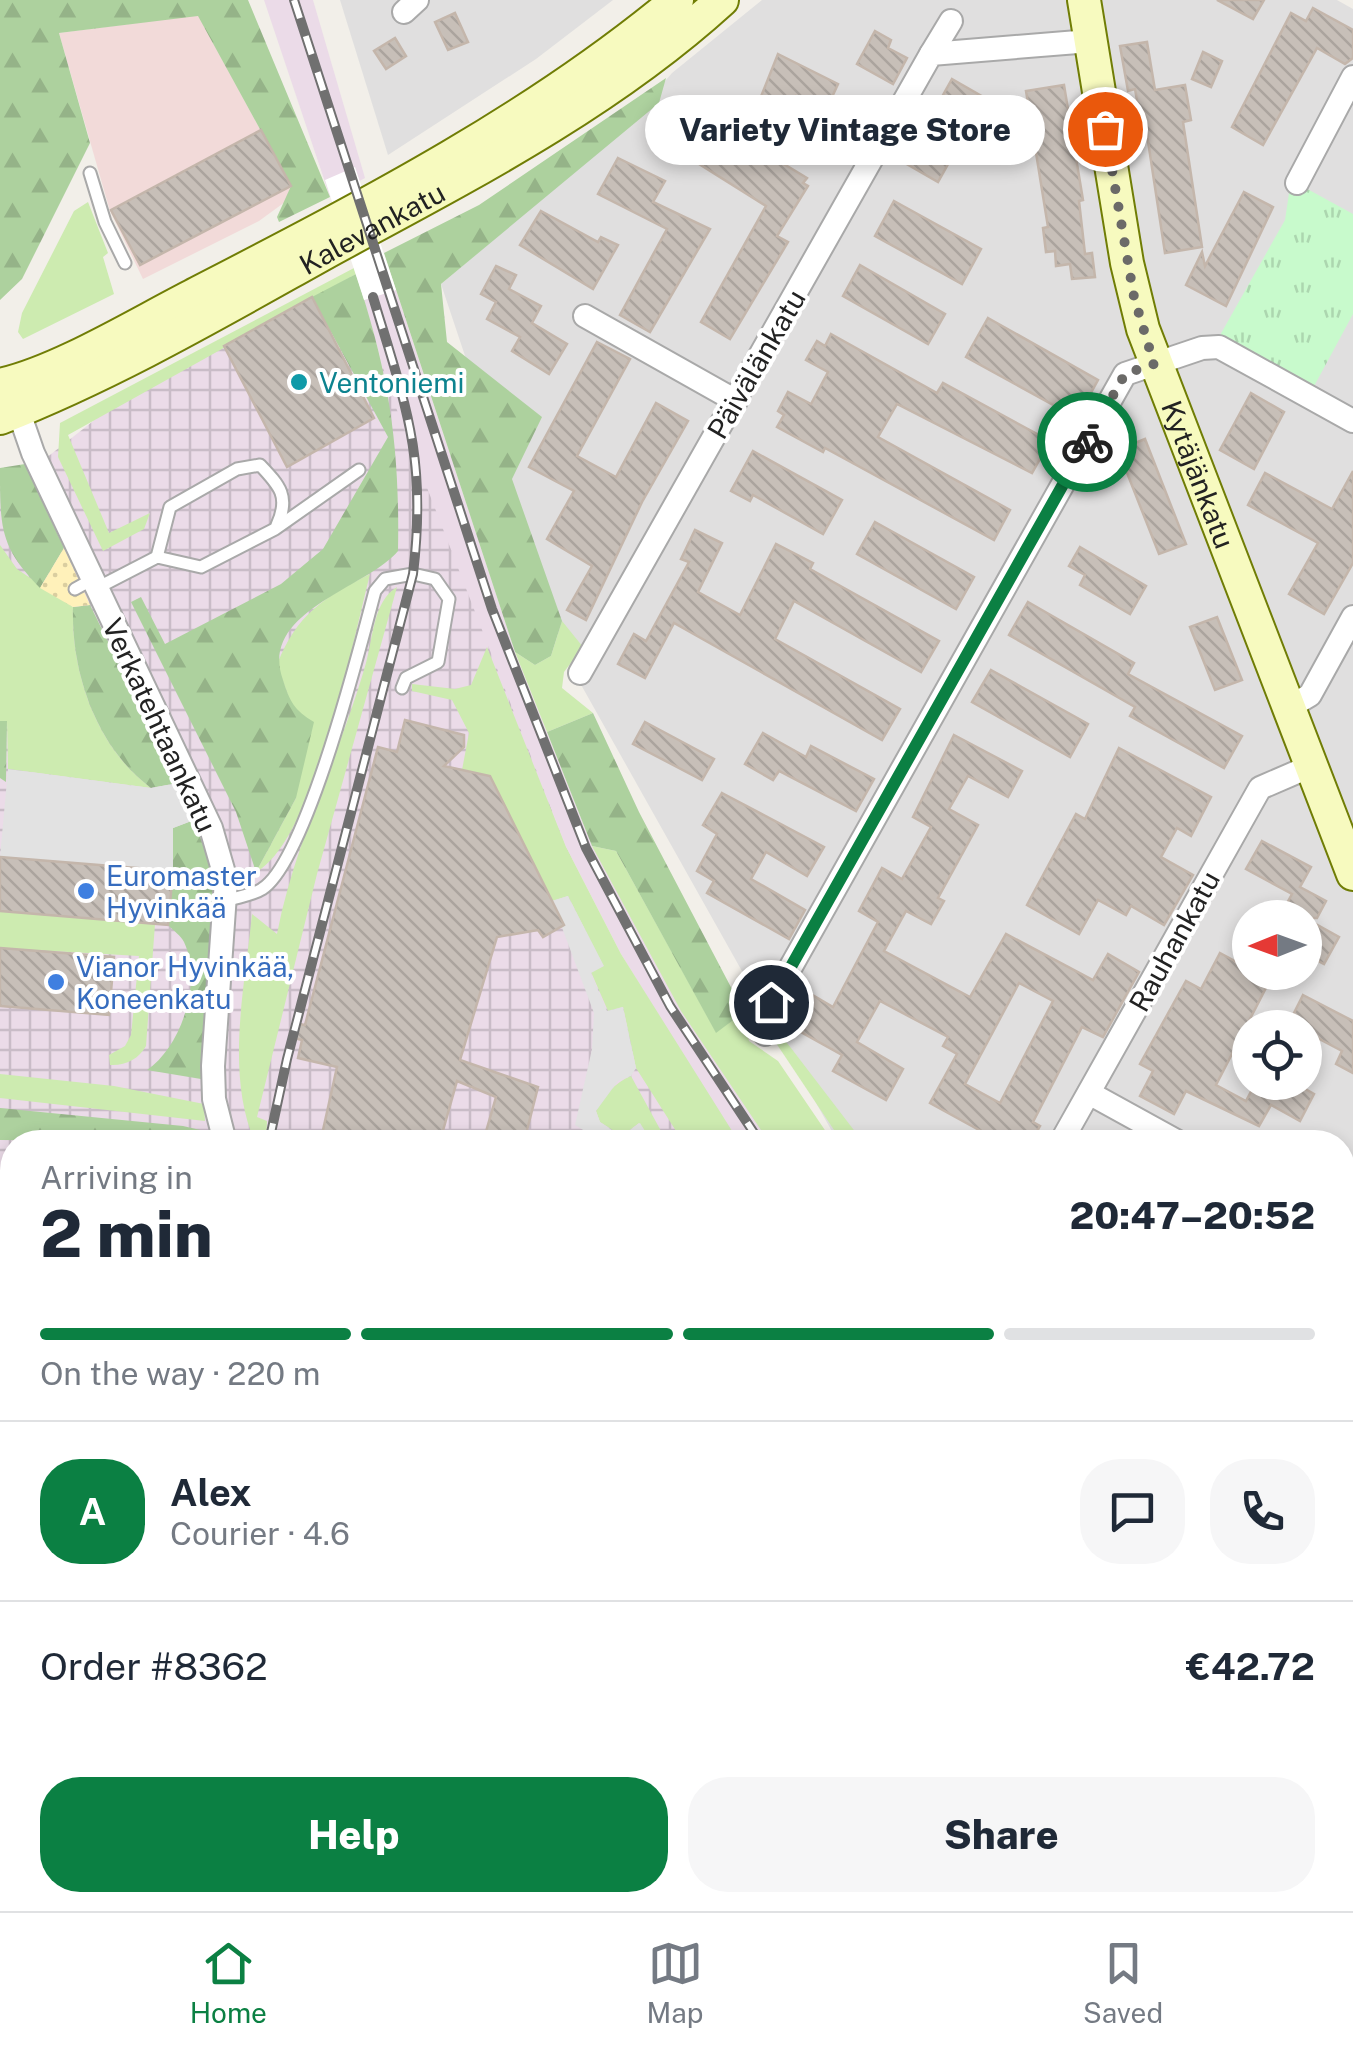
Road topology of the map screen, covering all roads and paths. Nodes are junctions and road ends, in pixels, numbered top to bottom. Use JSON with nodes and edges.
{"nodes":[{"id":1,"x":677,"y":0,"type":"edge"},
{"id":2,"x":722,"y":0,"type":"edge"},
{"id":3,"x":1084,"y":0,"type":"edge"},
{"id":4,"x":951,"y":21,"type":"dead end"},
{"id":5,"x":1090,"y":41,"type":"junction"},
{"id":6,"x":932,"y":54,"type":"junction"},
{"id":7,"x":1353,"y":78,"type":"edge"},
{"id":8,"x":90,"y":173,"type":"dead end"},
{"id":9,"x":1297,"y":183,"type":"dead end"},
{"id":10,"x":125,"y":264,"type":"dead end"},
{"id":11,"x":586,"y":316,"type":"dead end"},
{"id":12,"x":1154,"y":364,"type":"junction"},
{"id":13,"x":7,"y":399,"type":"edge"},
{"id":14,"x":736,"y":401,"type":"junction"},
{"id":15,"x":1353,"y":421,"type":"edge"},
{"id":16,"x":359,"y":470,"type":"dead end"},
{"id":17,"x":276,"y":529,"type":"junction"},
{"id":18,"x":157,"y":557,"type":"junction"},
{"id":19,"x":88,"y":585,"type":"junction"},
{"id":20,"x":1353,"y":617,"type":"edge"},
{"id":21,"x":580,"y":673,"type":"dead end"},
{"id":22,"x":402,"y":688,"type":"dead end"},
{"id":23,"x":1288,"y":708,"type":"junction"},
{"id":24,"x":1311,"y":766,"type":"junction"},
{"id":25,"x":1352,"y":868,"type":"edge"},
{"id":26,"x":226,"y":901,"type":"junction"},
{"id":27,"x":765,"y":1034,"type":"dead end"},
{"id":28,"x":1089,"y":1094,"type":"junction"},
{"id":29,"x":222,"y":1130,"type":"edge"},
{"id":30,"x":1069,"y":1130,"type":"edge"},
{"id":31,"x":1156,"y":1130,"type":"edge"}],
"edges":[{"from":1,"to":13,"type":"main road","name":"Kalevankatu"},
{"from":2,"to":13,"type":"main road","name":"Kalevankatu"},
{"from":3,"to":5,"type":"main road","name":"Kytäjänkatu"},
{"from":4,"to":6,"type":"street","name":"Päivälänkatu"},
{"from":5,"to":6,"type":"street"},
{"from":5,"to":12,"type":"main road","name":"Kytäjänkatu"},
{"from":6,"to":14,"type":"street","name":"Päivälänkatu"},
{"from":7,"to":9,"type":"street"},
{"from":8,"to":10,"type":"lane"},
{"from":11,"to":14,"type":"street"},
{"from":12,"to":15,"type":"street"},
{"from":12,"to":23,"type":"main road","name":"Kytäjänkatu"},
{"from":12,"to":27,"type":"street"},
{"from":13,"to":19,"type":"street","name":"Verkatehtaankatu"},
{"from":14,"to":21,"type":"street","name":"Päivälänkatu"},
{"from":16,"to":17,"type":"lane"},
{"from":17,"to":18,"type":"lane"},
{"from":17,"to":18,"type":"lane"},
{"from":18,"to":19,"type":"lane"},
{"from":19,"to":26,"type":"street","name":"Verkatehtaankatu"},
{"from":20,"to":23,"type":"street"},
{"from":22,"to":26,"type":"lane"},
{"from":23,"to":24,"type":"main road","name":"Kytäjänkatu"},
{"from":24,"to":25,"type":"main road","name":"Kytäjänkatu"},
{"from":24,"to":28,"type":"street","name":"Rauhankatu"},
{"from":26,"to":29,"type":"street","name":"Verkatehtaankatu"},
{"from":28,"to":30,"type":"street","name":"Rauhankatu"},
{"from":28,"to":31,"type":"street"}]}
